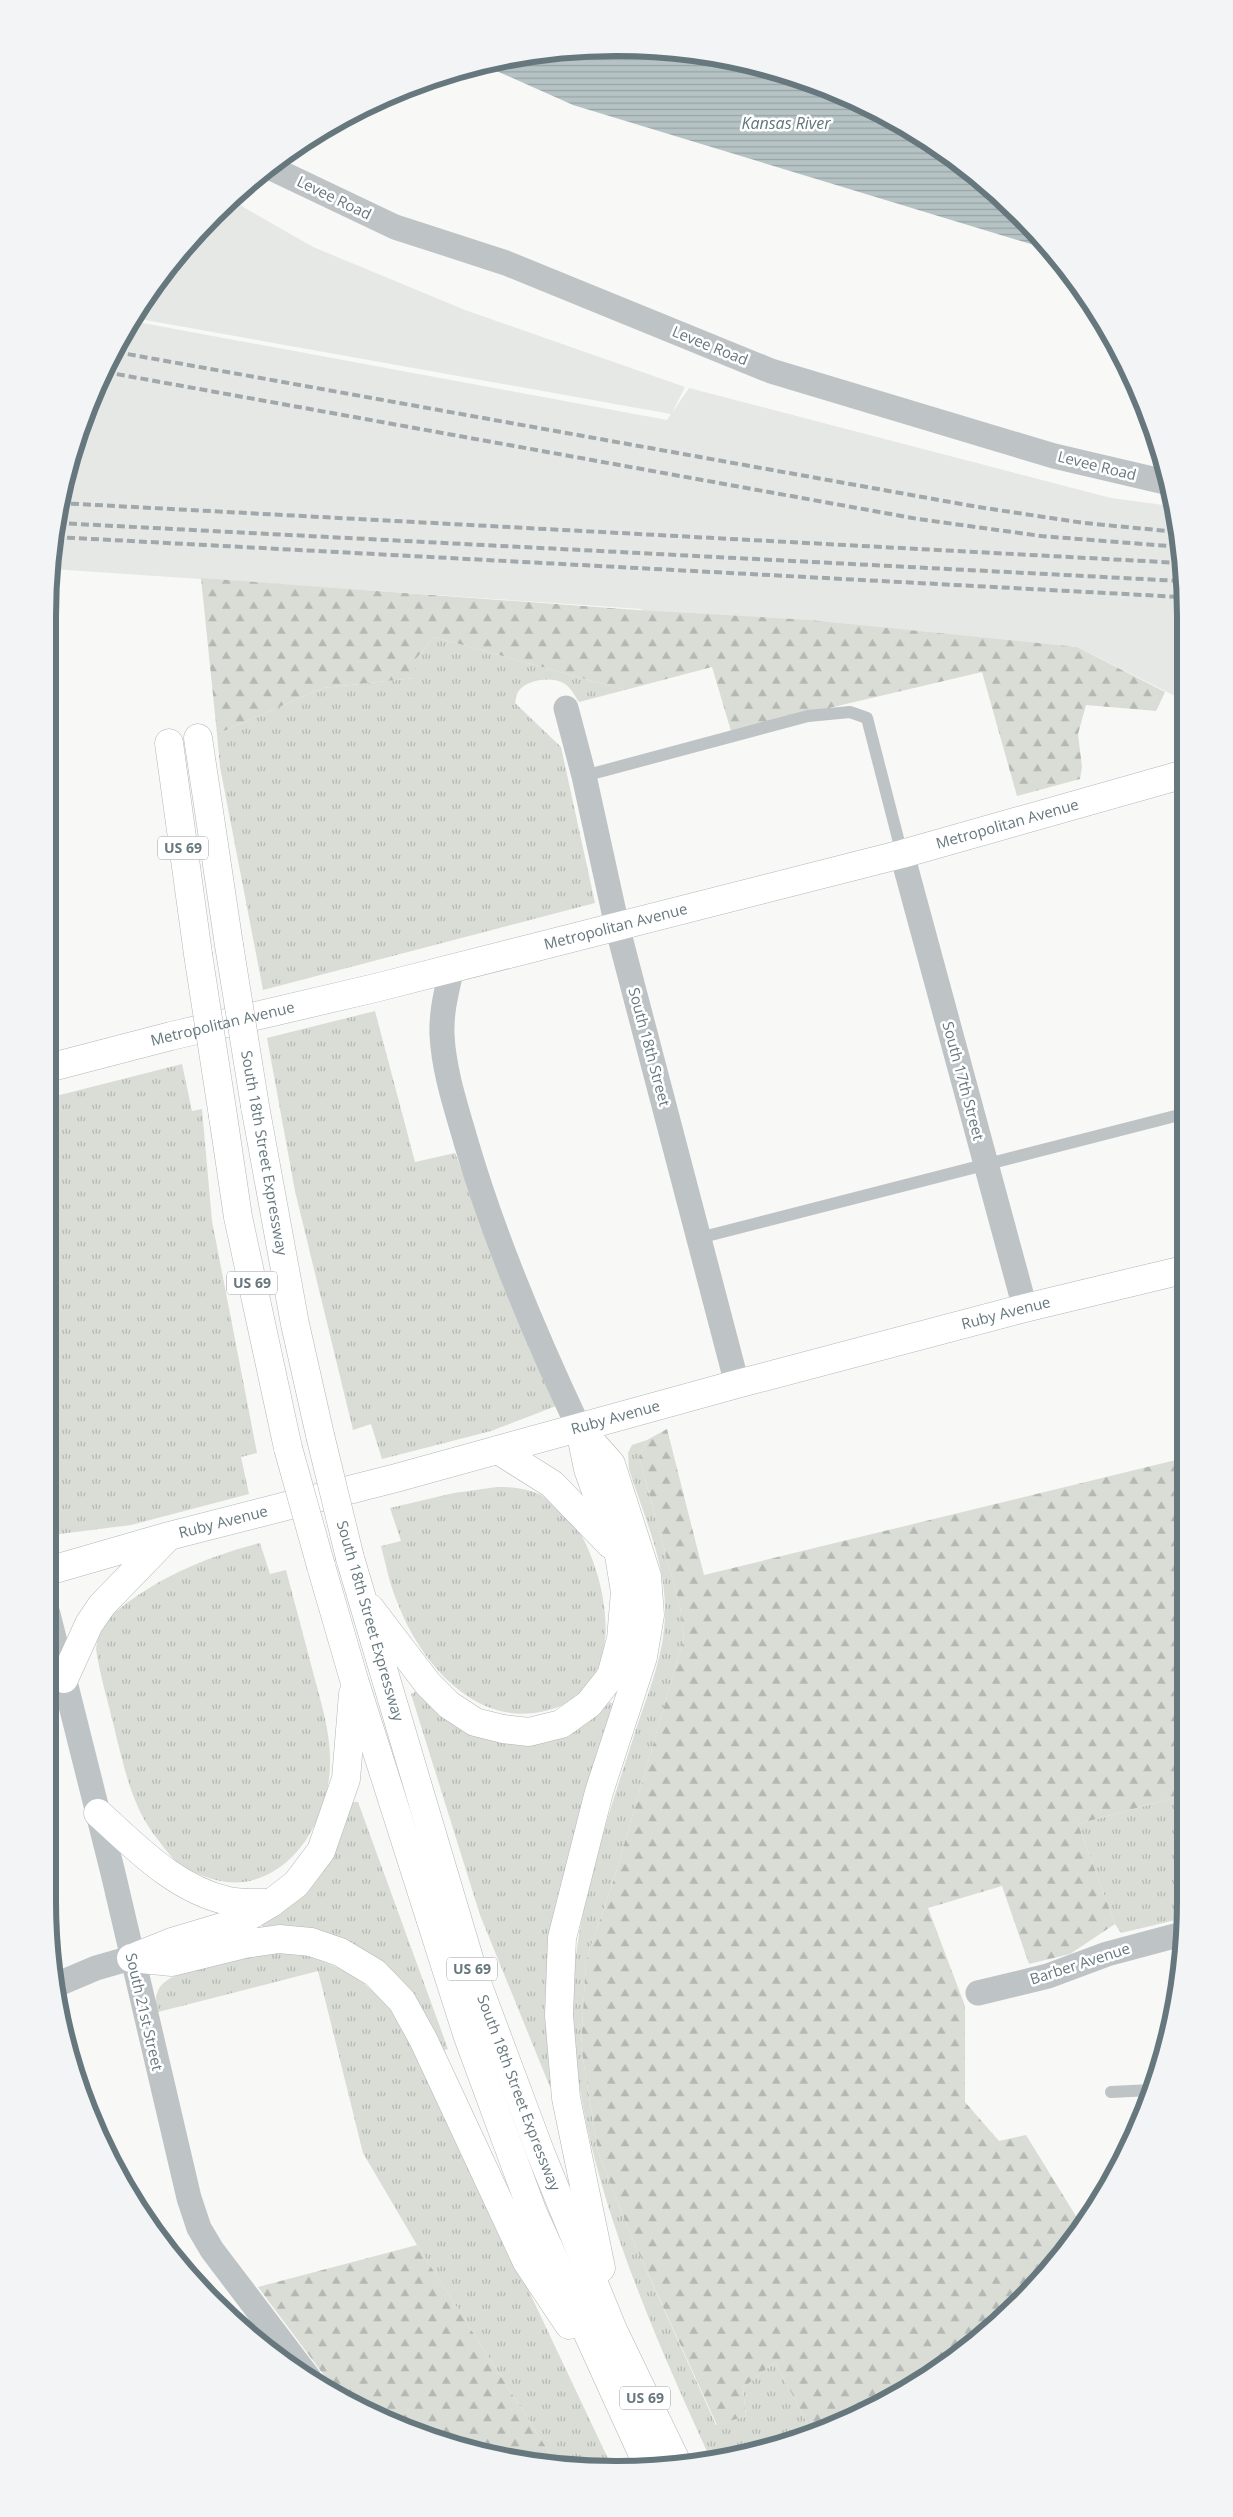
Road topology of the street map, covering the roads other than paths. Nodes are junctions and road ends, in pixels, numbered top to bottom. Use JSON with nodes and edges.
{"nodes":[{"id":1,"x":277,"y":171,"type":"edge"},
{"id":2,"x":1160,"y":481,"type":"edge"},
{"id":3,"x":566,"y":708,"type":"dead end"},
{"id":4,"x":198,"y":738,"type":"dead end"},
{"id":5,"x":169,"y":743,"type":"dead end"},
{"id":6,"x":584,"y":776,"type":"junction"},
{"id":7,"x":1177,"y":776,"type":"edge"},
{"id":8,"x":902,"y":854,"type":"junction"},
{"id":9,"x":617,"y":926,"type":"junction"},
{"id":10,"x":452,"y":967,"type":"junction"},
{"id":11,"x":56,"y":1066,"type":"edge"},
{"id":12,"x":1177,"y":1116,"type":"edge"},
{"id":13,"x":985,"y":1164,"type":"junction"},
{"id":14,"x":699,"y":1238,"type":"junction"},
{"id":15,"x":1177,"y":1271,"type":"edge"},
{"id":16,"x":1025,"y":1308,"type":"junction"},
{"id":17,"x":737,"y":1384,"type":"junction"},
{"id":18,"x":579,"y":1428,"type":"junction"},
{"id":19,"x":498,"y":1450,"type":"junction"},
{"id":20,"x":169,"y":1536,"type":"junction"},
{"id":21,"x":619,"y":1555,"type":"junction"},
{"id":22,"x":56,"y":1568,"type":"edge"},
{"id":23,"x":361,"y":1597,"type":"junction"},
{"id":24,"x":56,"y":1646,"type":"edge"},
{"id":25,"x":64,"y":1679,"type":"junction"},
{"id":26,"x":354,"y":1683,"type":"junction"},
{"id":27,"x":98,"y":1813,"type":"junction"},
{"id":28,"x":271,"y":1903,"type":"junction"},
{"id":29,"x":1176,"y":1936,"type":"edge"},
{"id":30,"x":131,"y":1958,"type":"junction"},
{"id":31,"x":62,"y":1982,"type":"edge"},
{"id":32,"x":978,"y":1993,"type":"dead end"},
{"id":33,"x":1143,"y":2090,"type":"edge"},
{"id":34,"x":1111,"y":2092,"type":"dead end"},
{"id":35,"x":614,"y":2330,"type":"junction"},
{"id":36,"x":294,"y":2358,"type":"edge"},
{"id":37,"x":609,"y":2384,"type":"junction"},
{"id":38,"x":675,"y":2458,"type":"edge"},
{"id":39,"x":645,"y":2460,"type":"edge"}],
"edges":[{"from":1,"to":2,"type":"street","name":"Levee Road"},
{"from":3,"to":6,"type":"street","name":"South 18th Street"},
{"from":4,"to":23,"type":"main road","name":"South 18th Street Expressway","number":"US 69","bridge":true},
{"from":5,"to":26,"type":"main road","name":"South 18th Street Expressway","number":"US 69","bridge":true},
{"from":6,"to":8,"type":"lane"},
{"from":6,"to":9,"type":"street","name":"South 18th Street"},
{"from":7,"to":8,"type":"main road","name":"Metropolitan Avenue"},
{"from":8,"to":9,"type":"main road","name":"Metropolitan Avenue"},
{"from":8,"to":13,"type":"street","name":"South 17th Street"},
{"from":9,"to":10,"type":"main road","name":"Metropolitan Avenue"},
{"from":9,"to":14,"type":"street","name":"South 18th Street"},
{"from":10,"to":11,"type":"main road","name":"Metropolitan Avenue"},
{"from":10,"to":18,"type":"street"},
{"from":12,"to":13,"type":"lane"},
{"from":13,"to":14,"type":"lane"},
{"from":13,"to":16,"type":"street","name":"South 17th Street"},
{"from":14,"to":17,"type":"street","name":"South 18th Street"},
{"from":15,"to":16,"type":"main road","name":"Ruby Avenue"},
{"from":16,"to":17,"type":"main road","name":"Ruby Avenue"},
{"from":17,"to":18,"type":"main road","name":"Ruby Avenue"},
{"from":18,"to":19,"type":"main road","name":"Ruby Avenue"},
{"from":18,"to":21,"type":"main road"},
{"from":18,"to":35,"type":"main road"},
{"from":19,"to":20,"type":"main road","name":"Ruby Avenue"},
{"from":19,"to":21,"type":"main road"},
{"from":20,"to":22,"type":"main road","name":"Ruby Avenue"},
{"from":20,"to":25,"type":"main road"},
{"from":21,"to":23,"type":"main road"},
{"from":23,"to":35,"type":"main road","name":"South 18th Street Expressway","number":"US 69"},
{"from":24,"to":25,"type":"street","name":"South 21st Street"},
{"from":25,"to":27,"type":"street","name":"South 21st Street"},
{"from":26,"to":28,"type":"main road"},
{"from":26,"to":37,"type":"main road","name":"South 18th Street Expressway","number":"US 69"},
{"from":27,"to":28,"type":"main road"},
{"from":27,"to":30,"type":"street","name":"South 21st Street"},
{"from":28,"to":30,"type":"main road"},
{"from":29,"to":32,"type":"street","name":"Barber Avenue"},
{"from":30,"to":31,"type":"street"},
{"from":30,"to":36,"type":"street","name":"South 21st Street"},
{"from":30,"to":37,"type":"main road"},
{"from":33,"to":34,"type":"lane"},
{"from":35,"to":38,"type":"main road","name":"South 18th Street Expressway","number":"US 69"},
{"from":37,"to":39,"type":"main road","name":"South 18th Street Expressway","number":"US 69"}]}
